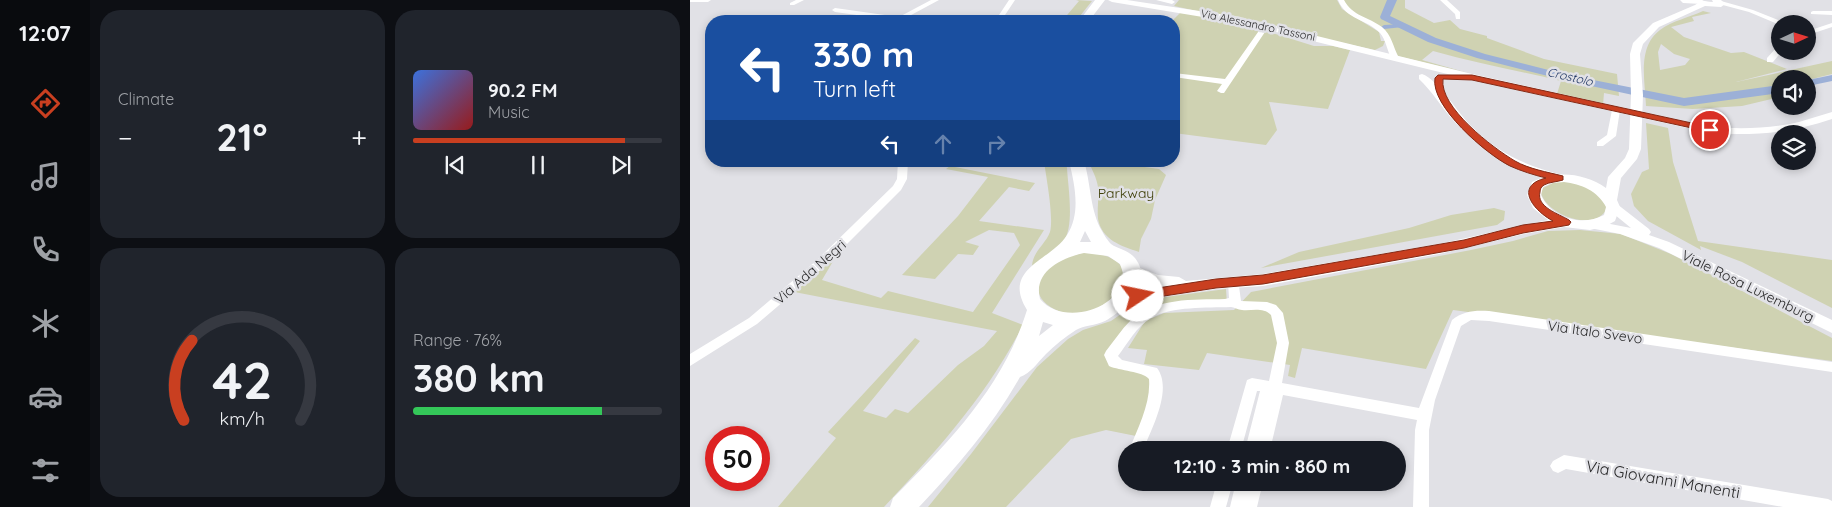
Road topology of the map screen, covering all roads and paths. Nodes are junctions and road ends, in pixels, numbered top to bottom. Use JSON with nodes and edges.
{"nodes":[{"id":1,"x":690,"y":0,"type":"edge"},
{"id":2,"x":708,"y":0,"type":"edge"},
{"id":3,"x":801,"y":0,"type":"edge"},
{"id":4,"x":936,"y":0,"type":"edge"},
{"id":5,"x":1012,"y":0,"type":"edge"},
{"id":6,"x":1100,"y":0,"type":"edge"},
{"id":7,"x":1112,"y":0,"type":"edge"},
{"id":8,"x":1116,"y":0,"type":"edge"},
{"id":9,"x":1160,"y":0,"type":"edge"},
{"id":10,"x":1341,"y":0,"type":"edge"},
{"id":11,"x":1443,"y":0,"type":"edge"},
{"id":12,"x":1682,"y":0,"type":"edge"},
{"id":13,"x":1171,"y":3,"type":"edge"},
{"id":14,"x":1708,"y":3,"type":"edge"},
{"id":15,"x":792,"y":4,"type":"dead end"},
{"id":16,"x":835,"y":10,"type":"dead end"},
{"id":17,"x":1813,"y":13,"type":"dead end"},
{"id":18,"x":1832,"y":13,"type":"edge"},
{"id":19,"x":871,"y":15,"type":"edge"},
{"id":20,"x":908,"y":15,"type":"edge"},
{"id":21,"x":1002,"y":15,"type":"edge"},
{"id":22,"x":1089,"y":15,"type":"edge"},
{"id":23,"x":1458,"y":18,"type":"dead end"},
{"id":24,"x":1771,"y":18,"type":"edge"},
{"id":25,"x":1832,"y":25,"type":"edge"},
{"id":26,"x":1265,"y":26,"type":"junction"},
{"id":27,"x":1816,"y":30,"type":"edge"},
{"id":28,"x":1388,"y":44,"type":"junction"},
{"id":29,"x":1376,"y":52,"type":"junction"},
{"id":30,"x":1398,"y":59,"type":"junction"},
{"id":31,"x":1421,"y":71,"type":"junction"},
{"id":32,"x":1440,"y":75,"type":"junction"},
{"id":33,"x":1180,"y":76,"type":"edge"},
{"id":34,"x":1226,"y":82,"type":"junction"},
{"id":35,"x":1221,"y":91,"type":"dead end"},
{"id":36,"x":1443,"y":100,"type":"junction"},
{"id":37,"x":1616,"y":110,"type":"junction"},
{"id":38,"x":1832,"y":115,"type":"edge"},
{"id":39,"x":1600,"y":144,"type":"dead end"},
{"id":40,"x":1511,"y":163,"type":"junction"},
{"id":41,"x":903,"y":167,"type":"edge"},
{"id":42,"x":1078,"y":167,"type":"edge"},
{"id":43,"x":1616,"y":177,"type":"junction"},
{"id":44,"x":1559,"y":178,"type":"junction"},
{"id":45,"x":1580,"y":181,"type":"junction"},
{"id":46,"x":1536,"y":198,"type":"junction"},
{"id":47,"x":1611,"y":203,"type":"junction"},
{"id":48,"x":1084,"y":209,"type":"junction"},
{"id":49,"x":1565,"y":222,"type":"junction"},
{"id":50,"x":1596,"y":225,"type":"junction"},
{"id":51,"x":1523,"y":229,"type":"junction"},
{"id":52,"x":1664,"y":245,"type":"junction"},
{"id":53,"x":1105,"y":248,"type":"junction"},
{"id":54,"x":1061,"y":253,"type":"junction"},
{"id":55,"x":1132,"y":271,"type":"junction"},
{"id":56,"x":1234,"y":282,"type":"junction"},
{"id":57,"x":1216,"y":283,"type":"junction"},
{"id":58,"x":1121,"y":301,"type":"junction"},
{"id":59,"x":1230,"y":302,"type":"junction"},
{"id":60,"x":1037,"y":309,"type":"junction"},
{"id":61,"x":1078,"y":320,"type":"junction"},
{"id":62,"x":1832,"y":326,"type":"edge"},
{"id":63,"x":690,"y":361,"type":"edge"},
{"id":64,"x":1832,"y":367,"type":"edge"},
{"id":65,"x":1273,"y":388,"type":"junction"},
{"id":66,"x":1000,"y":390,"type":"junction"},
{"id":67,"x":1425,"y":415,"type":"junction"},
{"id":68,"x":1139,"y":441,"type":"edge"},
{"id":69,"x":1236,"y":441,"type":"edge"},
{"id":70,"x":1255,"y":441,"type":"edge"},
{"id":71,"x":1264,"y":441,"type":"edge"},
{"id":72,"x":1558,"y":466,"type":"dead end"},
{"id":73,"x":1222,"y":491,"type":"edge"},
{"id":74,"x":1242,"y":491,"type":"edge"},
{"id":75,"x":1253,"y":491,"type":"edge"},
{"id":76,"x":902,"y":507,"type":"edge"},
{"id":77,"x":1218,"y":507,"type":"edge"},
{"id":78,"x":1238,"y":507,"type":"edge"},
{"id":79,"x":1249,"y":507,"type":"edge"},
{"id":80,"x":1420,"y":507,"type":"edge"},
{"id":81,"x":1828,"y":507,"type":"edge"}],
"edges":[{"from":1,"to":2,"type":"street"},
{"from":3,"to":15,"type":"street"},
{"from":4,"to":20,"type":"street"},
{"from":5,"to":21,"type":"street"},
{"from":6,"to":22,"type":"main road"},
{"from":7,"to":8,"type":"street","name":"Via Alessandro Tassoni"},
{"from":8,"to":13,"type":"street","name":"Via Alessandro Tassoni"},
{"from":9,"to":13,"type":"street"},
{"from":10,"to":28,"type":"street"},
{"from":11,"to":23,"type":"street"},
{"from":12,"to":14,"type":"street"},
{"from":13,"to":26,"type":"street","name":"Via Alessandro Tassoni"},
{"from":14,"to":24,"type":"street"},
{"from":14,"to":43,"type":"main road"},
{"from":16,"to":19,"type":"street"},
{"from":17,"to":18,"type":"street"},
{"from":25,"to":27,"type":"street"},
{"from":26,"to":29,"type":"street","name":"Via Alessandro Tassoni"},
{"from":26,"to":34,"type":"street"},
{"from":28,"to":29,"type":"street"},
{"from":28,"to":30,"type":"street"},
{"from":29,"to":30,"type":"street","name":"Via Alessandro Tassoni"},
{"from":30,"to":31,"type":"street","name":"Via Alessandro Tassoni"},
{"from":31,"to":32,"type":"street"},
{"from":31,"to":36,"type":"street"},
{"from":32,"to":36,"type":"street"},
{"from":32,"to":37,"type":"street"},
{"from":33,"to":34,"type":"street"},
{"from":34,"to":35,"type":"street"},
{"from":36,"to":40,"type":"street"},
{"from":37,"to":38,"type":"street"},
{"from":37,"to":39,"type":"street"},
{"from":40,"to":44,"type":"street"},
{"from":40,"to":46,"type":"street"},
{"from":41,"to":63,"type":"street","name":"Via Ada Negri"},
{"from":42,"to":48,"type":"main road"},
{"from":43,"to":45,"type":"main road"},
{"from":43,"to":47,"type":"main road"},
{"from":44,"to":45,"type":"main road"},
{"from":44,"to":46,"type":"main road"},
{"from":45,"to":47,"type":"main road"},
{"from":46,"to":49,"type":"main road"},
{"from":46,"to":51,"type":"main road"},
{"from":47,"to":50,"type":"main road"},
{"from":47,"to":52,"type":"street","name":"Viale Rosa Luxemburg"},
{"from":48,"to":53,"type":"main road"},
{"from":48,"to":54,"type":"main road"},
{"from":49,"to":50,"type":"main road"},
{"from":49,"to":51,"type":"main road"},
{"from":50,"to":52,"type":"street","name":"Viale Rosa Luxemburg"},
{"from":51,"to":56,"type":"main road"},
{"from":52,"to":62,"type":"street","name":"Viale Rosa Luxemburg"},
{"from":53,"to":54,"type":"main road"},
{"from":53,"to":55,"type":"main road"},
{"from":54,"to":60,"type":"main road"},
{"from":55,"to":57,"type":"main road"},
{"from":55,"to":58,"type":"main road"},
{"from":56,"to":57,"type":"main road"},
{"from":56,"to":59,"type":"street"},
{"from":57,"to":58,"type":"main road"},
{"from":58,"to":61,"type":"main road"},
{"from":59,"to":65,"type":"street"},
{"from":59,"to":68,"type":"street"},
{"from":60,"to":61,"type":"main road"},
{"from":60,"to":66,"type":"main road"},
{"from":61,"to":66,"type":"main road"},
{"from":64,"to":67,"type":"street","name":"Via Italo Svevo"},
{"from":65,"to":67,"type":"street"},
{"from":65,"to":69,"type":"street"},
{"from":65,"to":70,"type":"street"},
{"from":65,"to":71,"type":"street"},
{"from":66,"to":76,"type":"main road"},
{"from":67,"to":80,"type":"street","name":"Via Italo Svevo"},
{"from":72,"to":81,"type":"street","name":"Via Giovanni Manenti"},
{"from":73,"to":77,"type":"street"},
{"from":74,"to":78,"type":"street"},
{"from":75,"to":79,"type":"street"}]}
